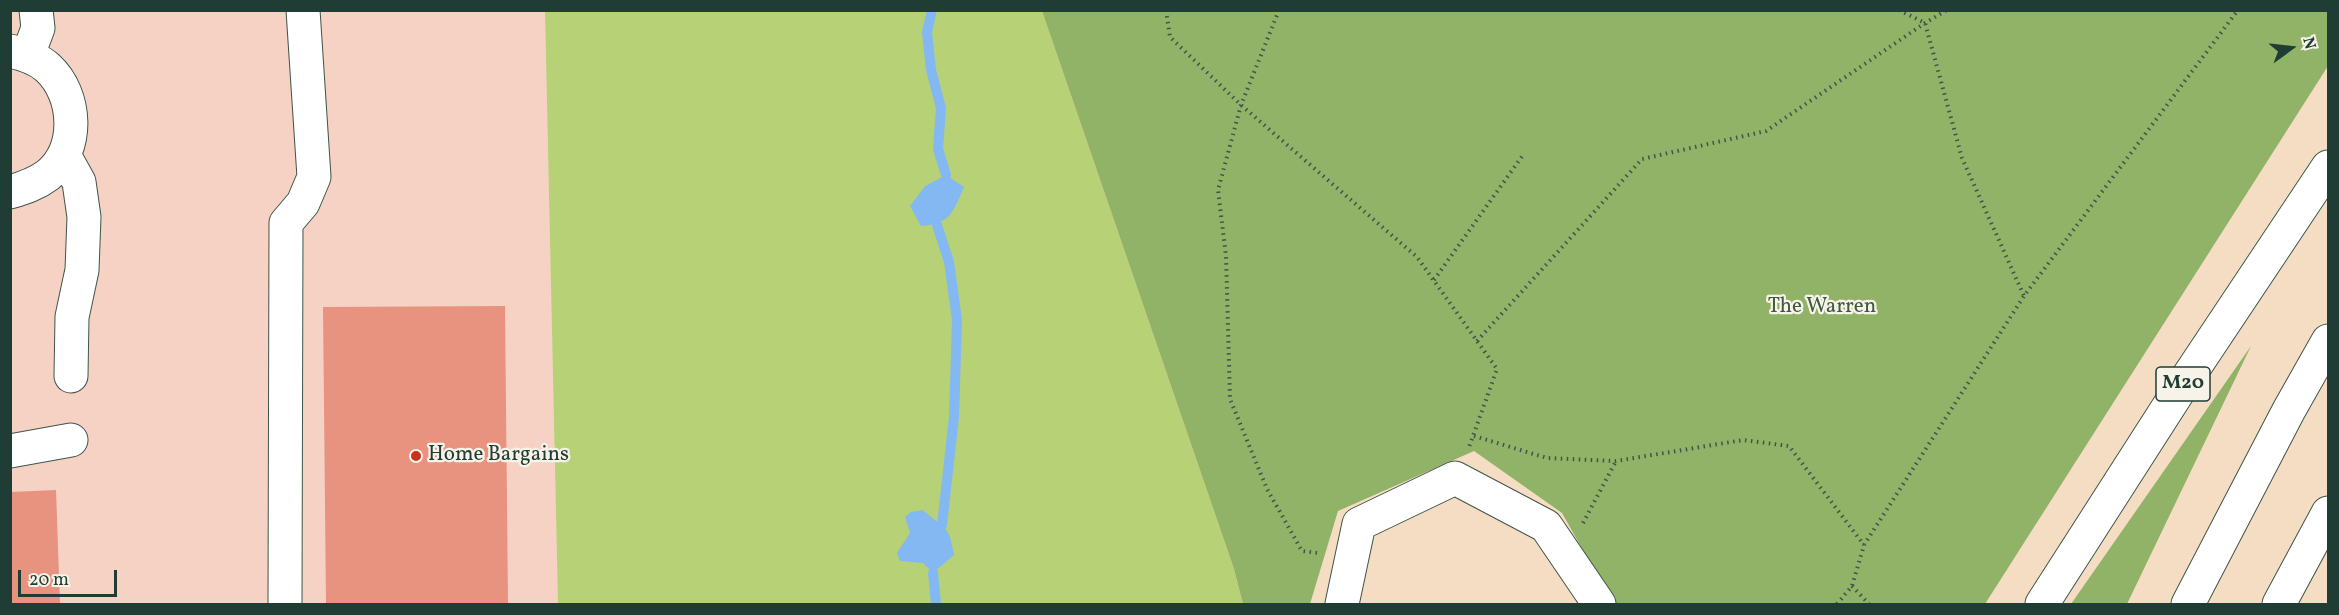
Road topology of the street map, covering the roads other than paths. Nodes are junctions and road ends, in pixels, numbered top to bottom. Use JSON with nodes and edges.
{"nodes":[{"id":1,"x":36,"y":10,"type":"edge"},
{"id":2,"x":303,"y":10,"type":"edge"},
{"id":3,"x":19,"y":53,"type":"edge"},
{"id":4,"x":64,"y":155,"type":"junction"},
{"id":5,"x":2328,"y":167,"type":"edge"},
{"id":6,"x":10,"y":192,"type":"edge"},
{"id":7,"x":2328,"y":341,"type":"edge"},
{"id":8,"x":71,"y":376,"type":"dead end"},
{"id":9,"x":71,"y":440,"type":"dead end"},
{"id":10,"x":10,"y":451,"type":"edge"},
{"id":11,"x":2328,"y":513,"type":"edge"},
{"id":12,"x":285,"y":604,"type":"edge"},
{"id":13,"x":1342,"y":604,"type":"edge"},
{"id":14,"x":1599,"y":604,"type":"edge"},
{"id":15,"x":2042,"y":604,"type":"edge"},
{"id":16,"x":2188,"y":604,"type":"edge"},
{"id":17,"x":2279,"y":604,"type":"edge"}],
"edges":[{"from":1,"to":3,"type":"main road"},
{"from":2,"to":12,"type":"main road"},
{"from":3,"to":4,"type":"main road"},
{"from":4,"to":6,"type":"main road"},
{"from":4,"to":8,"type":"main road"},
{"from":5,"to":15,"type":"main road","number":"M20"},
{"from":7,"to":16,"type":"main road"},
{"from":9,"to":10,"type":"main road"},
{"from":11,"to":17,"type":"main road"},
{"from":13,"to":14,"type":"main road"}]}
